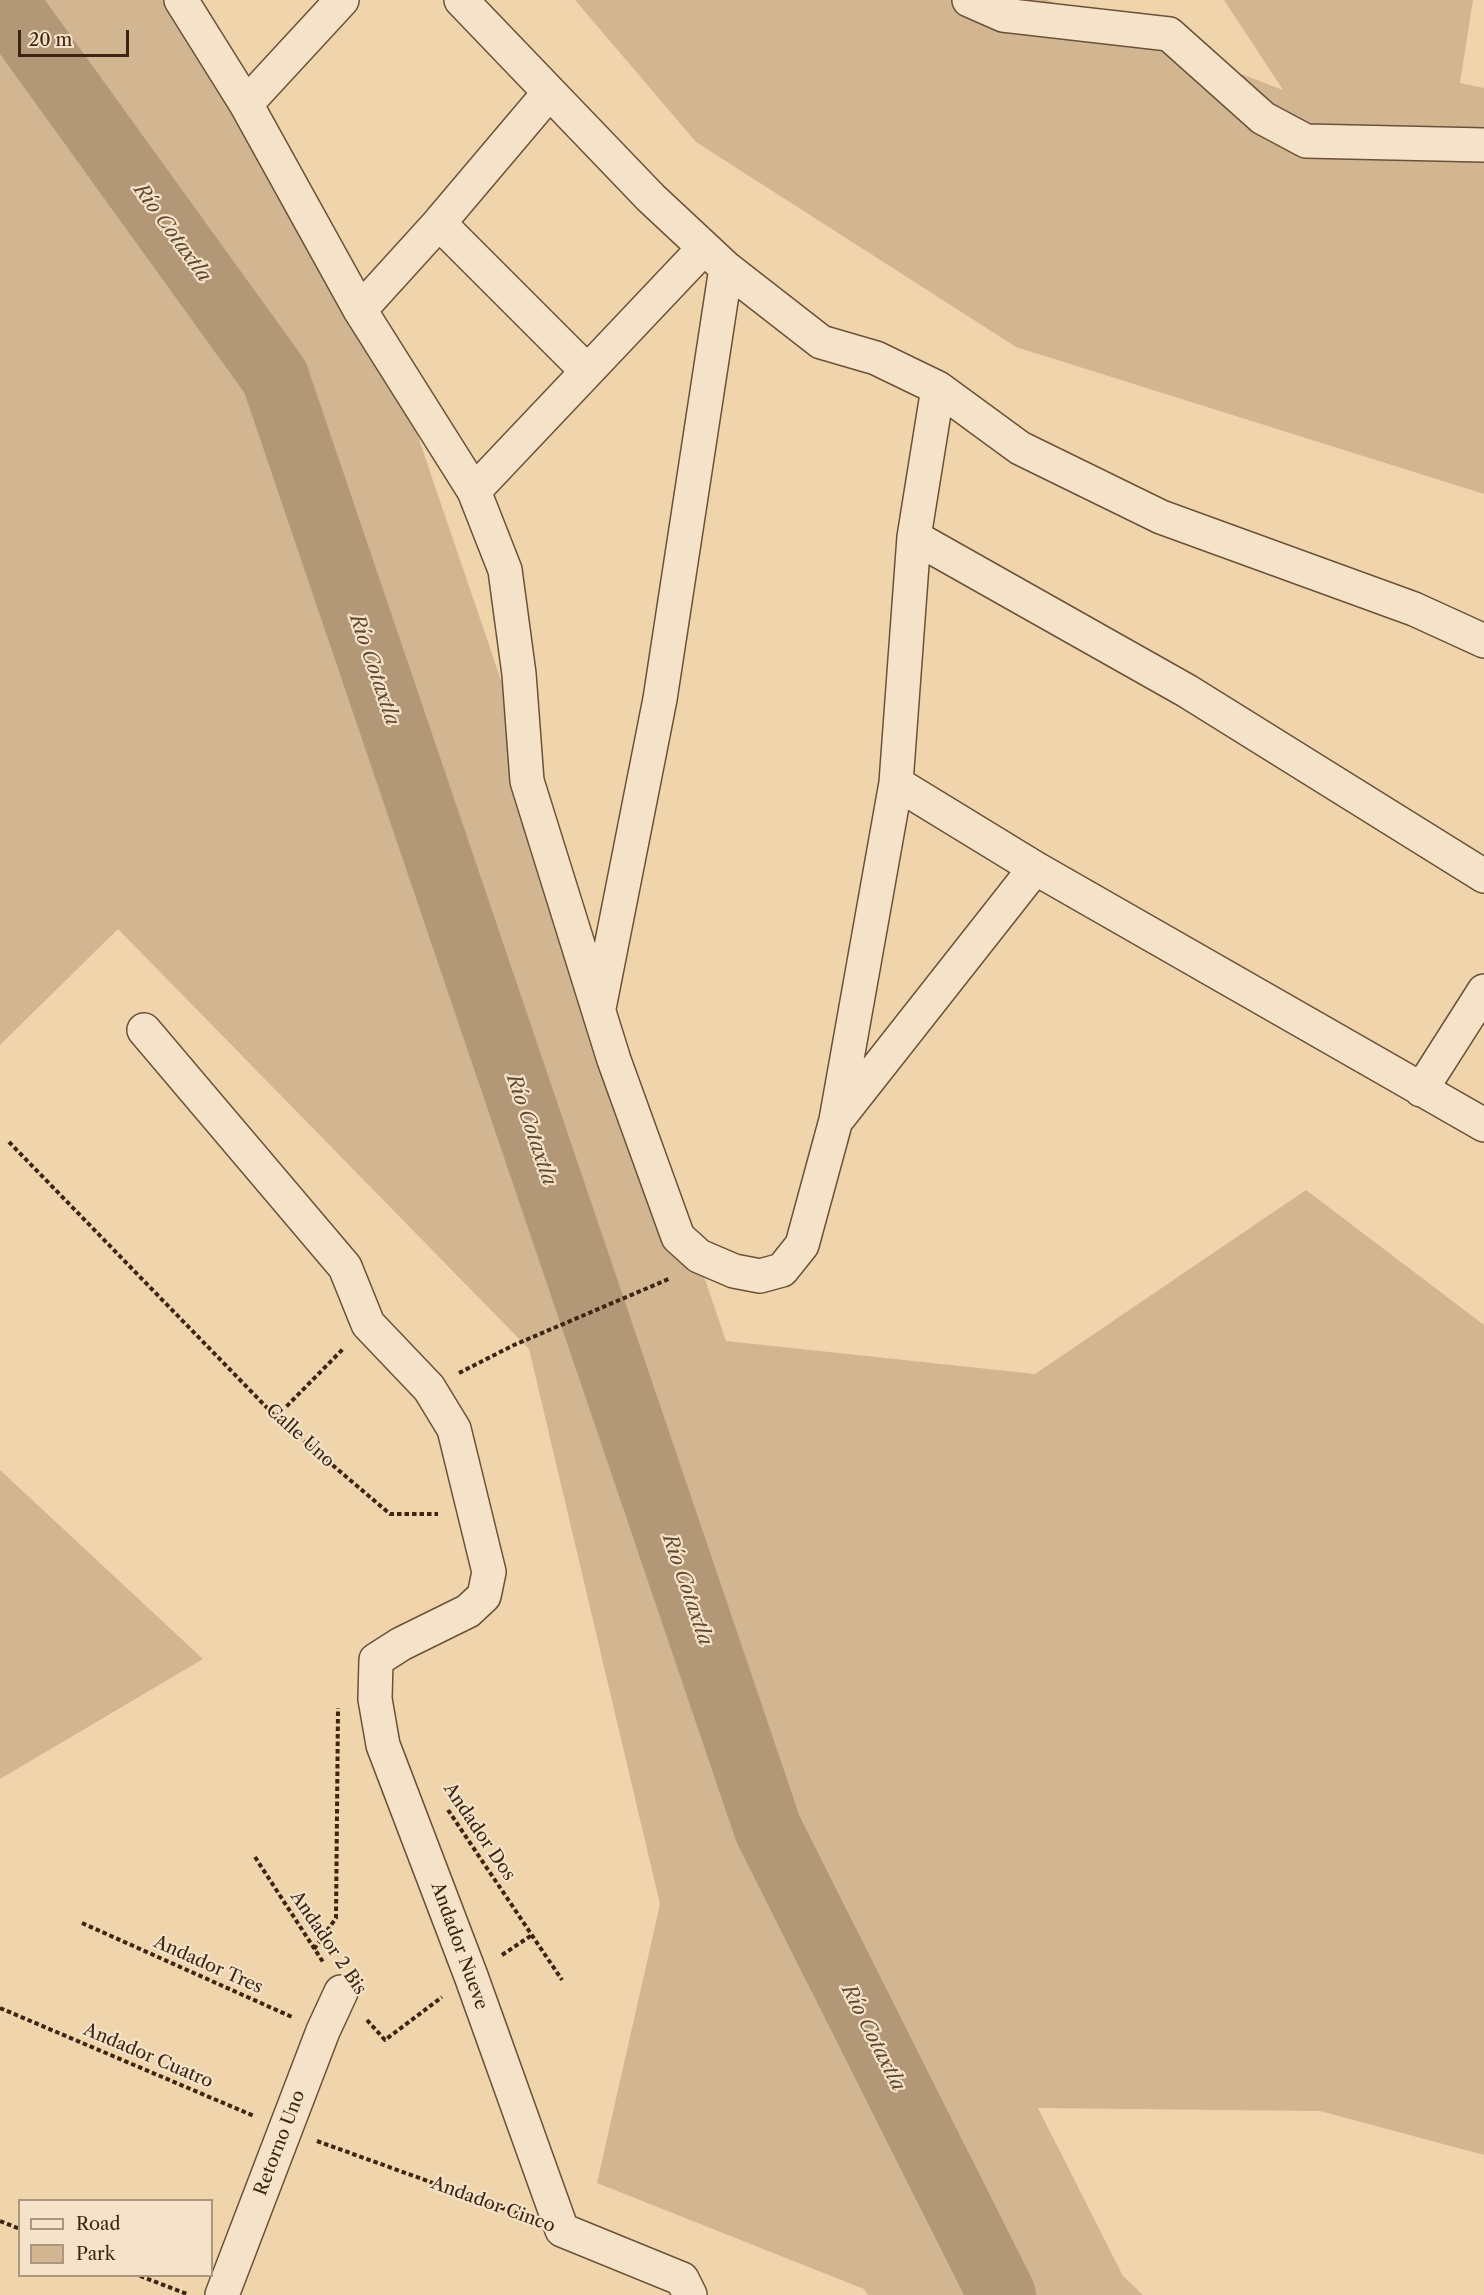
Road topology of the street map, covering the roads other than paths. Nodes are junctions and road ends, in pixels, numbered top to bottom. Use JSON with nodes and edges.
{"nodes":[{"id":1,"x":181,"y":0,"type":"edge"},
{"id":2,"x":342,"y":0,"type":"edge"},
{"id":3,"x":461,"y":0,"type":"edge"},
{"id":4,"x":969,"y":0,"type":"edge"},
{"id":5,"x":549,"y":93,"type":"junction"},
{"id":6,"x":246,"y":104,"type":"junction"},
{"id":7,"x":1484,"y":145,"type":"edge"},
{"id":8,"x":439,"y":223,"type":"junction"},
{"id":9,"x":715,"y":258,"type":"junction"},
{"id":10,"x":360,"y":310,"type":"junction"},
{"id":11,"x":587,"y":371,"type":"junction"},
{"id":12,"x":938,"y":388,"type":"junction"},
{"id":13,"x":474,"y":491,"type":"junction"},
{"id":14,"x":914,"y":537,"type":"junction"},
{"id":15,"x":1484,"y":641,"type":"edge"},
{"id":16,"x":896,"y":783,"type":"junction"},
{"id":17,"x":1035,"y":868,"type":"junction"},
{"id":18,"x":1484,"y":876,"type":"edge"},
{"id":19,"x":1484,"y":991,"type":"edge"},
{"id":20,"x":598,"y":1012,"type":"junction"},
{"id":21,"x":144,"y":1030,"type":"dead end"},
{"id":22,"x":1421,"y":1090,"type":"junction"},
{"id":23,"x":836,"y":1120,"type":"junction"},
{"id":24,"x":1484,"y":1125,"type":"edge"},
{"id":25,"x":342,"y":1992,"type":"road end"},
{"id":26,"x":562,"y":2230,"type":"joint"},
{"id":27,"x":222,"y":2295,"type":"edge"},
{"id":28,"x":690,"y":2295,"type":"edge"}],
"edges":[{"from":1,"to":6,"type":"street"},
{"from":2,"to":6,"type":"street"},
{"from":3,"to":5,"type":"street"},
{"from":4,"to":7,"type":"street"},
{"from":5,"to":8,"type":"street"},
{"from":5,"to":9,"type":"street"},
{"from":6,"to":10,"type":"street"},
{"from":8,"to":10,"type":"street"},
{"from":8,"to":11,"type":"street"},
{"from":9,"to":11,"type":"street"},
{"from":9,"to":12,"type":"street"},
{"from":9,"to":20,"type":"street"},
{"from":10,"to":13,"type":"street"},
{"from":11,"to":13,"type":"street"},
{"from":12,"to":14,"type":"street"},
{"from":12,"to":15,"type":"street"},
{"from":13,"to":20,"type":"street"},
{"from":14,"to":16,"type":"street"},
{"from":14,"to":18,"type":"street"},
{"from":16,"to":17,"type":"street"},
{"from":16,"to":23,"type":"street"},
{"from":17,"to":22,"type":"street"},
{"from":17,"to":23,"type":"street"},
{"from":19,"to":22,"type":"street"},
{"from":20,"to":23,"type":"street"},
{"from":21,"to":26,"type":"street","name":"Andador Nueve"},
{"from":22,"to":24,"type":"street"},
{"from":25,"to":27,"type":"street","name":"Retorno Uno"},
{"from":26,"to":28,"type":"street","name":"Andador Cinco"}]}
